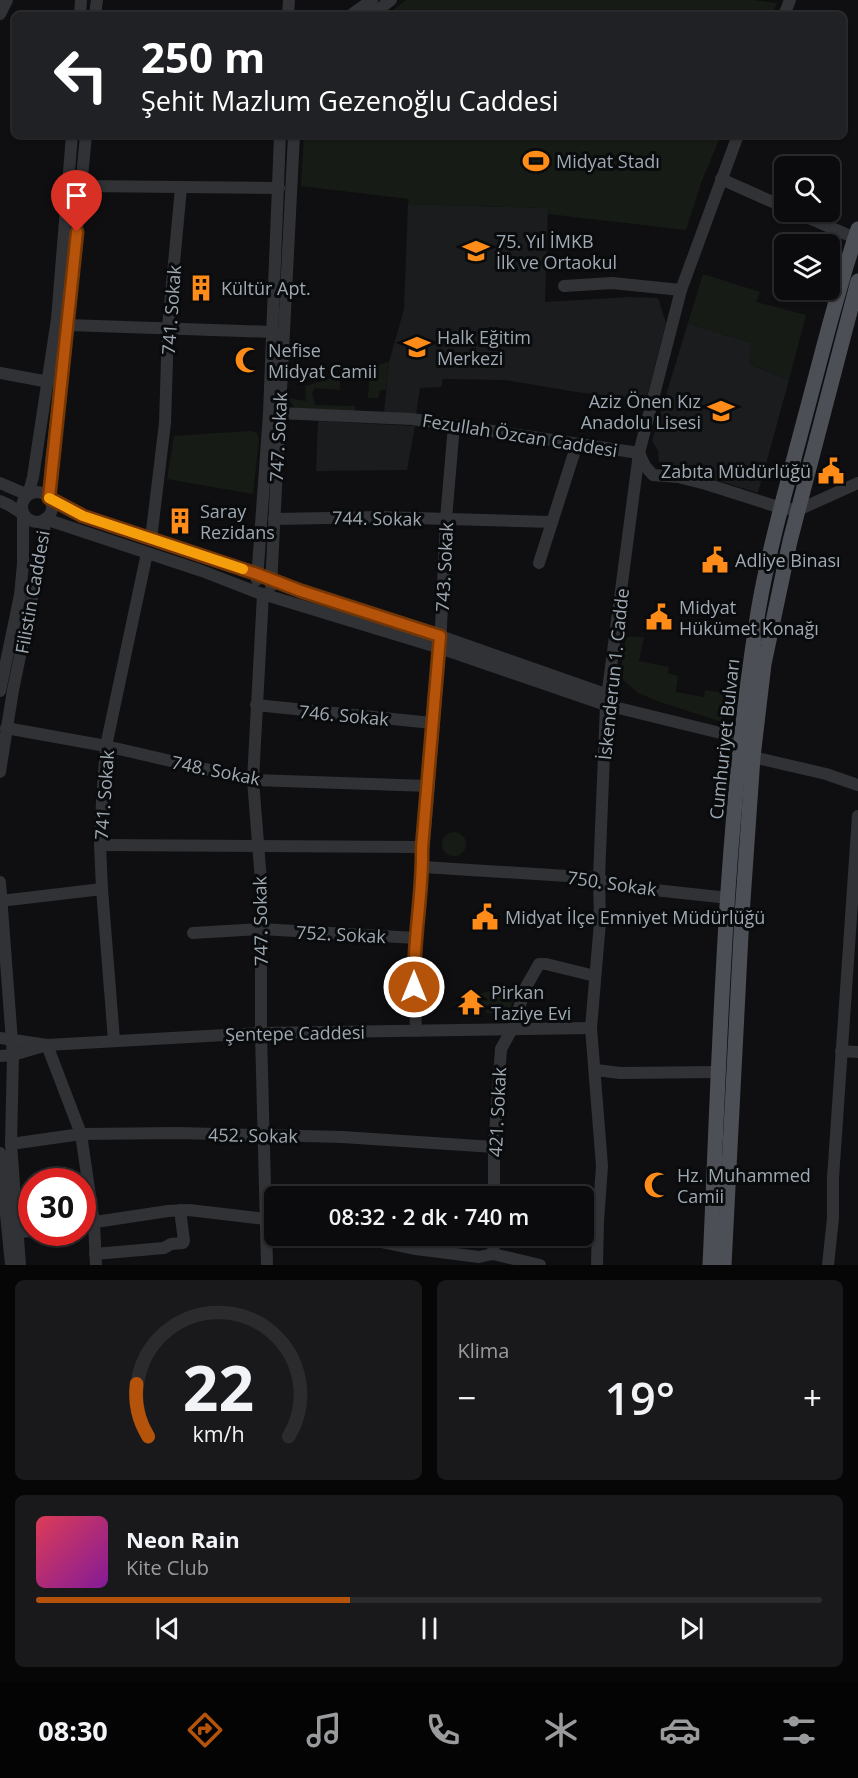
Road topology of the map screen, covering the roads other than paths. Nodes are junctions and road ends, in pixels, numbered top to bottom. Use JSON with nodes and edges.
{"nodes":[{"id":1,"x":7,"y":0,"type":"edge"},
{"id":2,"x":372,"y":0,"type":"edge"},
{"id":3,"x":391,"y":0,"type":"edge"},
{"id":4,"x":355,"y":12,"type":"edge"},
{"id":5,"x":375,"y":12,"type":"edge"},
{"id":6,"x":0,"y":14,"type":"edge"},
{"id":7,"x":72,"y":138,"type":"edge"},
{"id":8,"x":86,"y":138,"type":"edge"},
{"id":9,"x":280,"y":138,"type":"edge"},
{"id":10,"x":294,"y":138,"type":"edge"},
{"id":11,"x":737,"y":138,"type":"edge"},
{"id":12,"x":721,"y":179,"type":"junction"},
{"id":13,"x":81,"y":186,"type":"junction"},
{"id":14,"x":181,"y":188,"type":"junction"},
{"id":15,"x":279,"y":188,"type":"junction"},
{"id":16,"x":774,"y":203,"type":"edge"},
{"id":17,"x":823,"y":222,"type":"edge"},
{"id":18,"x":856,"y":234,"type":"edge"},
{"id":19,"x":858,"y":281,"type":"edge"},
{"id":20,"x":564,"y":286,"type":"dead end"},
{"id":21,"x":681,"y":290,"type":"junction"},
{"id":22,"x":68,"y":325,"type":"junction"},
{"id":23,"x":168,"y":327,"type":"junction"},
{"id":24,"x":273,"y":332,"type":"junction"},
{"id":25,"x":0,"y":374,"type":"edge"},
{"id":26,"x":49,"y":382,"type":"junction"},
{"id":27,"x":279,"y":413,"type":"junction"},
{"id":28,"x":454,"y":425,"type":"junction"},
{"id":29,"x":577,"y":444,"type":"junction"},
{"id":30,"x":639,"y":453,"type":"junction"},
{"id":31,"x":0,"y":483,"type":"edge"},
{"id":32,"x":858,"y":483,"type":"edge"},
{"id":33,"x":28,"y":495,"type":"junction"},
{"id":34,"x":49,"y":498,"type":"junction"},
{"id":35,"x":0,"y":501,"type":"edge"},
{"id":36,"x":781,"y":508,"type":"junction"},
{"id":37,"x":798,"y":510,"type":"junction"},
{"id":38,"x":23,"y":513,"type":"junction"},
{"id":39,"x":45,"y":519,"type":"junction"},
{"id":40,"x":274,"y":519,"type":"junction"},
{"id":41,"x":446,"y":519,"type":"junction"},
{"id":42,"x":552,"y":522,"type":"junction"},
{"id":43,"x":151,"y":539,"type":"junction"},
{"id":44,"x":147,"y":553,"type":"junction"},
{"id":45,"x":539,"y":564,"type":"dead end"},
{"id":46,"x":257,"y":574,"type":"junction"},
{"id":47,"x":271,"y":579,"type":"junction"},
{"id":48,"x":263,"y":594,"type":"junction"},
{"id":49,"x":440,"y":642,"type":"junction"},
{"id":50,"x":2,"y":674,"type":"edge"},
{"id":51,"x":0,"y":691,"type":"edge"},
{"id":52,"x":607,"y":700,"type":"junction"},
{"id":53,"x":256,"y":705,"type":"junction"},
{"id":54,"x":432,"y":723,"type":"junction"},
{"id":55,"x":6,"y":728,"type":"junction"},
{"id":56,"x":741,"y":738,"type":"junction"},
{"id":57,"x":106,"y":746,"type":"junction"},
{"id":58,"x":753,"y":757,"type":"junction"},
{"id":59,"x":0,"y":772,"type":"edge"},
{"id":60,"x":254,"y":780,"type":"junction"},
{"id":61,"x":858,"y":785,"type":"edge"},
{"id":62,"x":429,"y":786,"type":"junction"},
{"id":63,"x":858,"y":816,"type":"edge"},
{"id":64,"x":100,"y":844,"type":"junction"},
{"id":65,"x":258,"y":846,"type":"junction"},
{"id":66,"x":422,"y":848,"type":"junction"},
{"id":67,"x":423,"y":867,"type":"junction"},
{"id":68,"x":599,"y":878,"type":"junction"},
{"id":69,"x":0,"y":882,"type":"edge"},
{"id":70,"x":102,"y":889,"type":"junction"},
{"id":71,"x":729,"y":898,"type":"junction"},
{"id":72,"x":1,"y":901,"type":"edge"},
{"id":73,"x":261,"y":929,"type":"junction"},
{"id":74,"x":193,"y":933,"type":"dead end"},
{"id":75,"x":416,"y":938,"type":"junction"},
{"id":76,"x":595,"y":976,"type":"junction"},
{"id":77,"x":591,"y":1028,"type":"junction"},
{"id":78,"x":512,"y":1029,"type":"junction"},
{"id":79,"x":416,"y":1031,"type":"junction"},
{"id":80,"x":261,"y":1033,"type":"junction"},
{"id":81,"x":5,"y":1038,"type":"edge"},
{"id":82,"x":114,"y":1040,"type":"junction"},
{"id":83,"x":47,"y":1045,"type":"junction"},
{"id":84,"x":841,"y":1051,"type":"junction"},
{"id":85,"x":858,"y":1052,"type":"edge"},
{"id":86,"x":6,"y":1055,"type":"edge"},
{"id":87,"x":596,"y":1070,"type":"junction"},
{"id":88,"x":719,"y":1072,"type":"junction"},
{"id":89,"x":81,"y":1134,"type":"junction"},
{"id":90,"x":264,"y":1135,"type":"junction"},
{"id":91,"x":11,"y":1144,"type":"junction"},
{"id":92,"x":494,"y":1147,"type":"junction"},
{"id":93,"x":0,"y":1153,"type":"edge"},
{"id":94,"x":84,"y":1168,"type":"edge"},
{"id":95,"x":268,"y":1186,"type":"edge"},
{"id":96,"x":494,"y":1186,"type":"edge"},
{"id":97,"x":180,"y":1210,"type":"junction"},
{"id":98,"x":264,"y":1218,"type":"edge"},
{"id":99,"x":96,"y":1223,"type":"edge"},
{"id":100,"x":9,"y":1234,"type":"edge"},
{"id":101,"x":268,"y":1246,"type":"edge"},
{"id":102,"x":401,"y":1246,"type":"edge"},
{"id":103,"x":493,"y":1246,"type":"edge"},
{"id":104,"x":493,"y":1254,"type":"junction"},
{"id":105,"x":96,"y":1260,"type":"edge"},
{"id":106,"x":10,"y":1265,"type":"edge"},
{"id":107,"x":20,"y":1265,"type":"edge"},
{"id":108,"x":267,"y":1265,"type":"edge"},
{"id":109,"x":540,"y":1265,"type":"edge"},
{"id":110,"x":597,"y":1265,"type":"edge"},
{"id":111,"x":711,"y":1265,"type":"edge"},
{"id":112,"x":724,"y":1265,"type":"edge"},
{"id":113,"x":828,"y":1265,"type":"edge"}],
"edges":[{"from":1,"to":6,"type":"street"},
{"from":2,"to":4,"type":"street"},
{"from":3,"to":5,"type":"street"},
{"from":7,"to":26,"type":"street"},
{"from":8,"to":13,"type":"street"},
{"from":9,"to":15,"type":"street"},
{"from":10,"to":27,"type":"street","name":"747. Sokak"},
{"from":11,"to":12,"type":"street","name":"İskenderun 1. Cadde"},
{"from":12,"to":16,"type":"street"},
{"from":12,"to":21,"type":"street","name":"İskenderun 1. Cadde"},
{"from":13,"to":14,"type":"street"},
{"from":13,"to":22,"type":"street"},
{"from":14,"to":15,"type":"street"},
{"from":14,"to":23,"type":"street","name":"741. Sokak"},
{"from":15,"to":24,"type":"street"},
{"from":17,"to":18,"type":"street"},
{"from":18,"to":36,"type":"main road","name":"Cumhuriyet Bulvarı"},
{"from":19,"to":37,"type":"main road","name":"Cumhuriyet Bulvarı"},
{"from":20,"to":21,"type":"street"},
{"from":21,"to":30,"type":"street","name":"İskenderun 1. Cadde"},
{"from":22,"to":23,"type":"street"},
{"from":22,"to":34,"type":"street"},
{"from":23,"to":24,"type":"street"},
{"from":23,"to":43,"type":"street","name":"741. Sokak"},
{"from":24,"to":46,"type":"street"},
{"from":25,"to":26,"type":"street"},
{"from":26,"to":33,"type":"street"},
{"from":27,"to":28,"type":"street","name":"Fezullah Özcan Caddesi"},
{"from":27,"to":40,"type":"street","name":"747. Sokak"},
{"from":28,"to":29,"type":"street","name":"Fezullah Özcan Caddesi"},
{"from":28,"to":41,"type":"street","name":"743. Sokak"},
{"from":29,"to":30,"type":"street","name":"Fezullah Özcan Caddesi"},
{"from":29,"to":42,"type":"street"},
{"from":30,"to":36,"type":"street","name":"Fezullah Özcan Caddesi"},
{"from":30,"to":52,"type":"street","name":"İskenderun 1. Cadde"},
{"from":31,"to":33,"type":"street"},
{"from":32,"to":37,"type":"street"},
{"from":33,"to":34,"type":"street"},
{"from":33,"to":38,"type":"street"},
{"from":34,"to":39,"type":"street"},
{"from":34,"to":43,"type":"street"},
{"from":35,"to":38,"type":"street"},
{"from":36,"to":37,"type":"street","name":"Fezullah Özcan Caddesi"},
{"from":36,"to":56,"type":"main road","name":"Cumhuriyet Bulvarı"},
{"from":37,"to":58,"type":"main road","name":"Cumhuriyet Bulvarı"},
{"from":38,"to":39,"type":"street"},
{"from":38,"to":50,"type":"street","name":"Filistin Caddesi"},
{"from":39,"to":44,"type":"street"},
{"from":39,"to":55,"type":"street","name":"Filistin Caddesi"},
{"from":40,"to":41,"type":"street","name":"744. Sokak"},
{"from":40,"to":47,"type":"street","name":"747. Sokak"},
{"from":41,"to":42,"type":"street","name":"744. Sokak"},
{"from":41,"to":49,"type":"street","name":"743. Sokak"},
{"from":42,"to":45,"type":"street"},
{"from":43,"to":46,"type":"street"},
{"from":44,"to":48,"type":"street"},
{"from":44,"to":57,"type":"street","name":"741. Sokak"},
{"from":46,"to":47,"type":"street"},
{"from":46,"to":48,"type":"street"},
{"from":47,"to":48,"type":"street","name":"747. Sokak"},
{"from":47,"to":49,"type":"street"},
{"from":48,"to":49,"type":"street"},
{"from":48,"to":53,"type":"street","name":"747. Sokak"},
{"from":49,"to":52,"type":"street"},
{"from":49,"to":54,"type":"street","name":"743. Sokak"},
{"from":50,"to":51,"type":"street","name":"Filistin Caddesi"},
{"from":52,"to":56,"type":"street"},
{"from":52,"to":68,"type":"street","name":"İskenderun 1. Cadde"},
{"from":53,"to":54,"type":"street","name":"746. Sokak"},
{"from":53,"to":60,"type":"street","name":"747. Sokak"},
{"from":54,"to":62,"type":"street","name":"743. Sokak"},
{"from":55,"to":57,"type":"street","name":"748. Sokak"},
{"from":55,"to":59,"type":"street","name":"Filistin Caddesi"},
{"from":56,"to":71,"type":"main road","name":"Cumhuriyet Bulvarı"},
{"from":57,"to":60,"type":"street","name":"748. Sokak"},
{"from":57,"to":64,"type":"street","name":"741. Sokak"},
{"from":58,"to":61,"type":"street"},
{"from":58,"to":112,"type":"main road","name":"Cumhuriyet Bulvarı"},
{"from":60,"to":62,"type":"street","name":"748. Sokak"},
{"from":60,"to":65,"type":"street","name":"747. Sokak"},
{"from":62,"to":66,"type":"street","name":"743. Sokak"},
{"from":63,"to":84,"type":"street"},
{"from":64,"to":65,"type":"street"},
{"from":64,"to":70,"type":"street","name":"741. Sokak"},
{"from":65,"to":66,"type":"street"},
{"from":65,"to":73,"type":"street","name":"747. Sokak"},
{"from":66,"to":67,"type":"street","name":"743. Sokak"},
{"from":67,"to":68,"type":"street","name":"750. Sokak"},
{"from":67,"to":75,"type":"street","name":"743. Sokak"},
{"from":68,"to":71,"type":"street","name":"750. Sokak"},
{"from":68,"to":76,"type":"street","name":"İskenderun 1. Cadde"},
{"from":69,"to":72,"type":"street"},
{"from":70,"to":72,"type":"street"},
{"from":70,"to":82,"type":"street","name":"741. Sokak"},
{"from":71,"to":88,"type":"main road","name":"Cumhuriyet Bulvarı"},
{"from":72,"to":81,"type":"street"},
{"from":73,"to":74,"type":"street","name":"752. Sokak"},
{"from":73,"to":75,"type":"street","name":"752. Sokak"},
{"from":73,"to":80,"type":"street","name":"747. Sokak"},
{"from":75,"to":79,"type":"street","name":"743. Sokak"},
{"from":76,"to":77,"type":"street","name":"İskenderun 1. Cadde"},
{"from":76,"to":78,"type":"street","name":"421. Sokak"},
{"from":77,"to":78,"type":"street","name":"Şentepe Caddesi"},
{"from":77,"to":87,"type":"street","name":"İskenderun 1. Cadde"},
{"from":78,"to":79,"type":"street","name":"Şentepe Caddesi"},
{"from":78,"to":92,"type":"street","name":"421. Sokak"},
{"from":79,"to":80,"type":"street","name":"Şentepe Caddesi"},
{"from":80,"to":82,"type":"street","name":"Şentepe Caddesi"},
{"from":80,"to":90,"type":"street","name":"747. Sokak"},
{"from":81,"to":83,"type":"street","name":"Şentepe Caddesi"},
{"from":81,"to":86,"type":"street"},
{"from":82,"to":83,"type":"street","name":"Şentepe Caddesi"},
{"from":83,"to":86,"type":"street"},
{"from":83,"to":89,"type":"street"},
{"from":84,"to":85,"type":"street"},
{"from":84,"to":113,"type":"street"},
{"from":86,"to":91,"type":"street"},
{"from":87,"to":88,"type":"street"},
{"from":87,"to":110,"type":"street","name":"İskenderun 1. Cadde"},
{"from":88,"to":111,"type":"main road","name":"Cumhuriyet Bulvarı"},
{"from":89,"to":90,"type":"street","name":"452. Sokak"},
{"from":89,"to":91,"type":"street","name":"452. Sokak"},
{"from":89,"to":94,"type":"street"},
{"from":90,"to":92,"type":"street","name":"452. Sokak"},
{"from":90,"to":95,"type":"street","name":"747. Sokak"},
{"from":91,"to":100,"type":"street"},
{"from":92,"to":96,"type":"street","name":"421. Sokak"},
{"from":93,"to":100,"type":"street"},
{"from":97,"to":98,"type":"street"},
{"from":97,"to":99,"type":"street"},
{"from":97,"to":105,"type":"street"},
{"from":100,"to":106,"type":"street"},
{"from":100,"to":107,"type":"street"},
{"from":101,"to":108,"type":"street","name":"747. Sokak"},
{"from":102,"to":104,"type":"street"},
{"from":103,"to":104,"type":"street"},
{"from":104,"to":109,"type":"street"}]}
